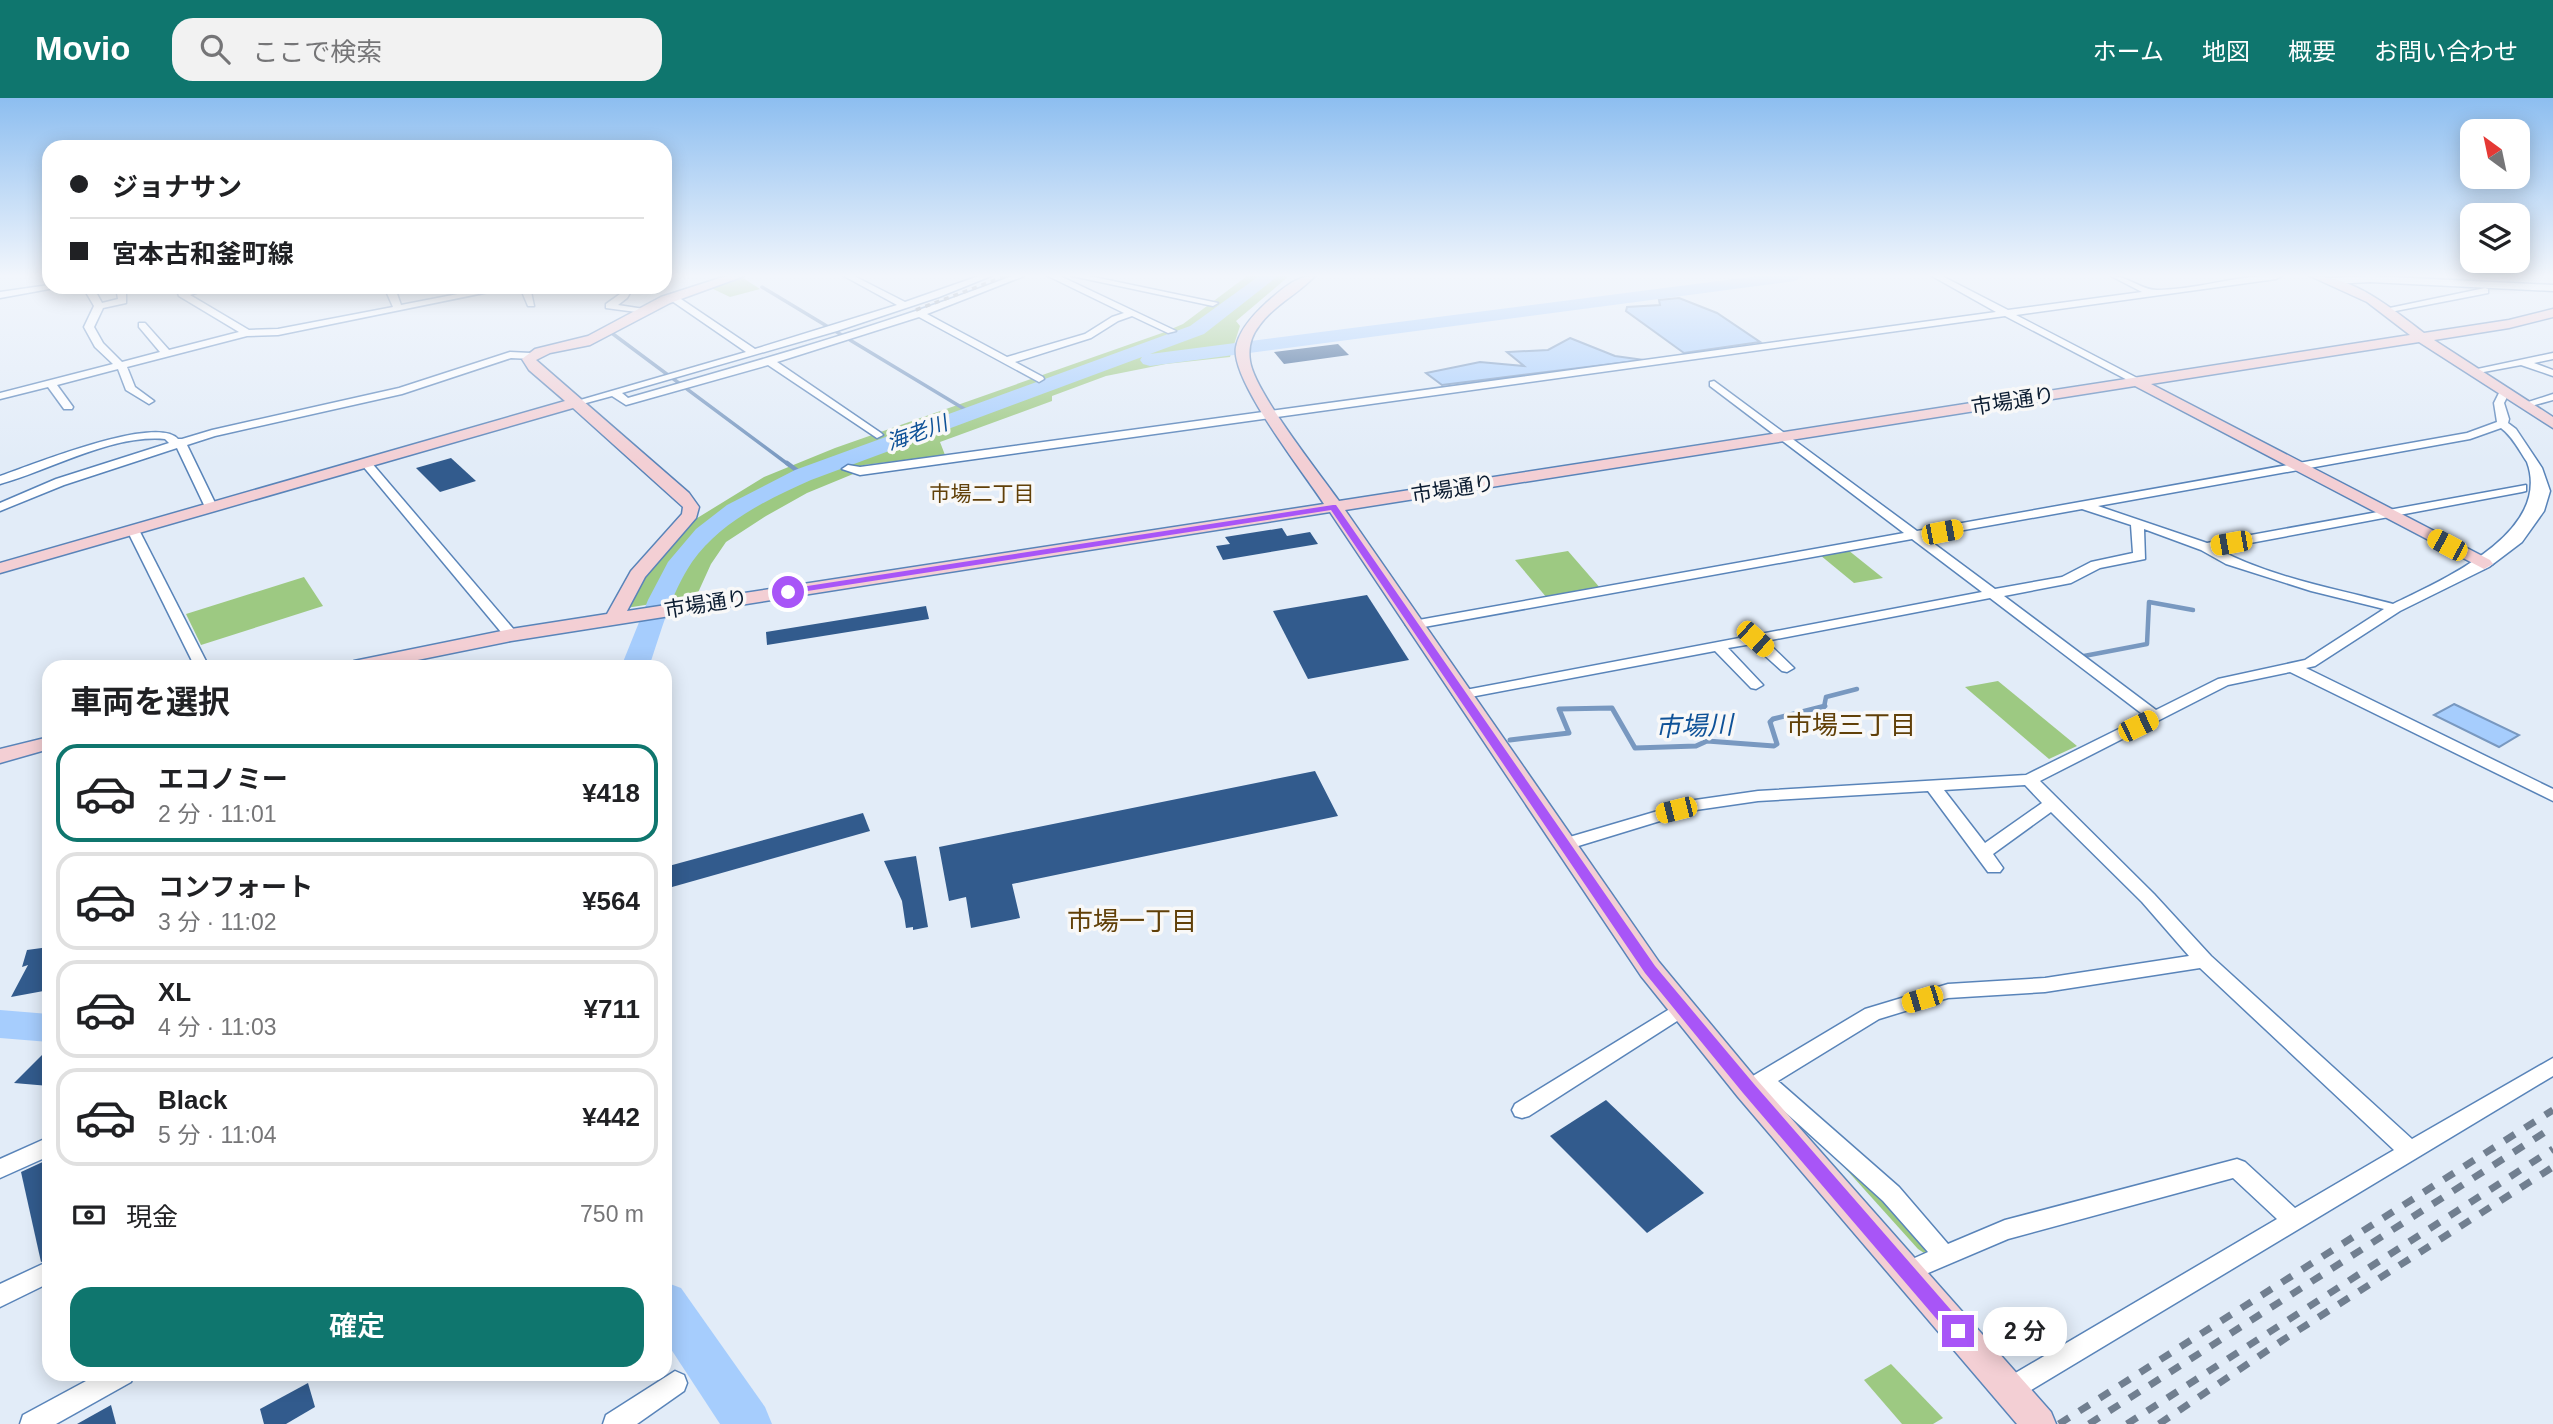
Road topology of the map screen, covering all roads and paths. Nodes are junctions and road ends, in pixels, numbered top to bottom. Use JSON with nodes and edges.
{"nodes":[{"id":1,"x":95,"y":338,"type":"edge"},
{"id":2,"x":153,"y":338,"type":"edge"},
{"id":3,"x":226,"y":338,"type":"edge"},
{"id":4,"x":593,"y":338,"type":"edge"},
{"id":5,"x":732,"y":338,"type":"edge"},
{"id":6,"x":799,"y":338,"type":"edge"},
{"id":7,"x":843,"y":338,"type":"edge"},
{"id":8,"x":964,"y":338,"type":"edge"},
{"id":9,"x":1082,"y":338,"type":"edge"},
{"id":10,"x":1247,"y":338,"type":"edge"},
{"id":11,"x":1827,"y":338,"type":"edge"},
{"id":12,"x":2053,"y":338,"type":"edge"},
{"id":13,"x":2422,"y":338,"type":"joint"},
{"id":14,"x":165,"y":352,"type":"junction"},
{"id":15,"x":752,"y":352,"type":"junction"},
{"id":16,"x":531,"y":356,"type":"junction"},
{"id":17,"x":2553,"y":356,"type":"edge"},
{"id":18,"x":769,"y":361,"type":"junction"},
{"id":19,"x":1006,"y":361,"type":"junction"},
{"id":20,"x":2522,"y":362,"type":"junction"},
{"id":21,"x":120,"y":364,"type":"junction"},
{"id":22,"x":2473,"y":371,"type":"junction"},
{"id":23,"x":2553,"y":373,"type":"edge"},
{"id":24,"x":1039,"y":379,"type":"dead end"},
{"id":25,"x":2137,"y":382,"type":"junction"},
{"id":26,"x":50,"y":383,"type":"junction"},
{"id":27,"x":1714,"y":384,"type":"dead end"},
{"id":28,"x":2505,"y":391,"type":"junction"},
{"id":29,"x":614,"y":392,"type":"junction"},
{"id":30,"x":0,"y":396,"type":"edge"},
{"id":31,"x":2553,"y":397,"type":"edge"},
{"id":32,"x":149,"y":401,"type":"dead end"},
{"id":33,"x":575,"y":403,"type":"junction"},
{"id":34,"x":2524,"y":405,"type":"junction"},
{"id":35,"x":68,"y":407,"type":"dead end"},
{"id":36,"x":1272,"y":415,"type":"junction"},
{"id":37,"x":2502,"y":424,"type":"junction"},
{"id":38,"x":2553,"y":424,"type":"edge"},
{"id":39,"x":877,"y":435,"type":"dead end"},
{"id":40,"x":1783,"y":437,"type":"junction"},
{"id":41,"x":178,"y":443,"type":"junction"},
{"id":42,"x":366,"y":463,"type":"junction"},
{"id":43,"x":2298,"y":467,"type":"junction"},
{"id":44,"x":848,"y":469,"type":"dead end"},
{"id":45,"x":0,"y":480,"type":"edge"},
{"id":46,"x":2522,"y":488,"type":"dead end"},
{"id":47,"x":2083,"y":505,"type":"junction"},
{"id":48,"x":0,"y":506,"type":"edge"},
{"id":49,"x":211,"y":507,"type":"junction"},
{"id":50,"x":1333,"y":507,"type":"junction"},
{"id":51,"x":2390,"y":515,"type":"junction"},
{"id":52,"x":2137,"y":523,"type":"junction"},
{"id":53,"x":133,"y":530,"type":"junction"},
{"id":54,"x":1915,"y":537,"type":"junction"},
{"id":55,"x":2206,"y":547,"type":"junction"},
{"id":56,"x":2484,"y":564,"type":"junction"},
{"id":57,"x":0,"y":568,"type":"edge"},
{"id":58,"x":1992,"y":594,"type":"junction"},
{"id":59,"x":2395,"y":608,"type":"junction"},
{"id":60,"x":615,"y":618,"type":"junction"},
{"id":61,"x":1413,"y":625,"type":"junction"},
{"id":62,"x":511,"y":635,"type":"junction"},
{"id":63,"x":1755,"y":639,"type":"junction"},
{"id":64,"x":1718,"y":646,"type":"junction"},
{"id":65,"x":198,"y":660,"type":"edge"},
{"id":66,"x":388,"y":660,"type":"edge"},
{"id":67,"x":2292,"y":667,"type":"junction"},
{"id":68,"x":1787,"y":668,"type":"dead end"},
{"id":69,"x":1756,"y":685,"type":"dead end"},
{"id":70,"x":1460,"y":695,"type":"junction"},
{"id":71,"x":2156,"y":717,"type":"junction"},
{"id":72,"x":42,"y":745,"type":"edge"},
{"id":73,"x":0,"y":756,"type":"edge"},
{"id":74,"x":2029,"y":780,"type":"junction"},
{"id":75,"x":1933,"y":785,"type":"junction"},
{"id":76,"x":2553,"y":796,"type":"edge"},
{"id":77,"x":2054,"y":802,"type":"junction"},
{"id":78,"x":1562,"y":845,"type":"junction"},
{"id":79,"x":1983,"y":853,"type":"junction"},
{"id":80,"x":1994,"y":868,"type":"dead end"},
{"id":81,"x":2204,"y":961,"type":"junction"},
{"id":82,"x":1681,"y":1009,"type":"junction"},
{"id":83,"x":2553,"y":1066,"type":"edge"},
{"id":84,"x":1756,"y":1084,"type":"junction"},
{"id":85,"x":1522,"y":1110,"type":"dead end"},
{"id":86,"x":42,"y":1149,"type":"edge"},
{"id":87,"x":2411,"y":1152,"type":"junction"},
{"id":88,"x":0,"y":1169,"type":"edge"},
{"id":89,"x":2293,"y":1220,"type":"junction"},
{"id":90,"x":1944,"y":1255,"type":"junction"},
{"id":91,"x":1907,"y":1272,"type":"junction"},
{"id":92,"x":42,"y":1275,"type":"edge"},
{"id":93,"x":0,"y":1296,"type":"edge"},
{"id":94,"x":109,"y":1381,"type":"edge"},
{"id":95,"x":675,"y":1383,"type":"dead end"},
{"id":96,"x":2009,"y":1390,"type":"junction"},
{"id":97,"x":32,"y":1424,"type":"edge"},
{"id":98,"x":615,"y":1424,"type":"edge"},
{"id":99,"x":2039,"y":1424,"type":"edge"}],
"edges":[{"from":1,"to":21,"type":"street"},
{"from":2,"to":14,"type":"street"},
{"from":3,"to":14,"type":"street"},
{"from":4,"to":16,"type":"street"},
{"from":5,"to":15,"type":"street"},
{"from":6,"to":15,"type":"street"},
{"from":7,"to":18,"type":"street"},
{"from":8,"to":19,"type":"street"},
{"from":9,"to":19,"type":"street"},
{"from":10,"to":36,"type":"street"},
{"from":11,"to":36,"type":"street"},
{"from":12,"to":25,"type":"street"},
{"from":13,"to":22,"type":"street"},
{"from":13,"to":25,"type":"street","name":"市場通り"},
{"from":14,"to":21,"type":"street"},
{"from":15,"to":29,"type":"street"},
{"from":16,"to":33,"type":"street"},
{"from":16,"to":41,"type":"street"},
{"from":17,"to":20,"type":"street"},
{"from":18,"to":29,"type":"street"},
{"from":18,"to":39,"type":"street"},
{"from":19,"to":24,"type":"street"},
{"from":20,"to":22,"type":"street"},
{"from":20,"to":23,"type":"street"},
{"from":21,"to":26,"type":"street"},
{"from":21,"to":32,"type":"street"},
{"from":22,"to":28,"type":"street"},
{"from":25,"to":40,"type":"street","name":"市場通り"},
{"from":25,"to":43,"type":"street"},
{"from":26,"to":30,"type":"street"},
{"from":26,"to":35,"type":"street"},
{"from":27,"to":40,"type":"street"},
{"from":28,"to":34,"type":"street"},
{"from":28,"to":37,"type":"street"},
{"from":29,"to":33,"type":"street"},
{"from":31,"to":34,"type":"street"},
{"from":33,"to":42,"type":"street"},
{"from":33,"to":60,"type":"street"},
{"from":34,"to":38,"type":"street"},
{"from":36,"to":44,"type":"street"},
{"from":36,"to":50,"type":"street"},
{"from":37,"to":43,"type":"street"},
{"from":37,"to":56,"type":"street"},
{"from":40,"to":50,"type":"street","name":"市場通り"},
{"from":40,"to":54,"type":"street"},
{"from":41,"to":45,"type":"street"},
{"from":41,"to":48,"type":"street"},
{"from":41,"to":49,"type":"street"},
{"from":42,"to":49,"type":"street"},
{"from":42,"to":62,"type":"street"},
{"from":43,"to":47,"type":"street"},
{"from":43,"to":51,"type":"street"},
{"from":46,"to":51,"type":"street"},
{"from":47,"to":52,"type":"street"},
{"from":47,"to":54,"type":"street"},
{"from":49,"to":53,"type":"street"},
{"from":50,"to":60,"type":"street","name":"市場通り"},
{"from":50,"to":61,"type":"street"},
{"from":51,"to":55,"type":"street"},
{"from":51,"to":56,"type":"street"},
{"from":52,"to":55,"type":"street"},
{"from":52,"to":58,"type":"street"},
{"from":53,"to":57,"type":"street"},
{"from":53,"to":65,"type":"street"},
{"from":54,"to":58,"type":"street"},
{"from":54,"to":61,"type":"street"},
{"from":55,"to":59,"type":"street"},
{"from":56,"to":59,"type":"street"},
{"from":58,"to":63,"type":"street"},
{"from":58,"to":71,"type":"street"},
{"from":59,"to":67,"type":"street"},
{"from":60,"to":62,"type":"street","name":"市場通り"},
{"from":61,"to":70,"type":"street"},
{"from":62,"to":66,"type":"street","name":"市場通り"},
{"from":63,"to":64,"type":"street"},
{"from":63,"to":68,"type":"street"},
{"from":64,"to":69,"type":"street"},
{"from":64,"to":70,"type":"street"},
{"from":67,"to":71,"type":"street"},
{"from":67,"to":76,"type":"street"},
{"from":70,"to":78,"type":"street"},
{"from":71,"to":74,"type":"street"},
{"from":72,"to":73,"type":"street"},
{"from":74,"to":75,"type":"street"},
{"from":74,"to":77,"type":"street"},
{"from":75,"to":78,"type":"street"},
{"from":75,"to":79,"type":"street"},
{"from":77,"to":79,"type":"street"},
{"from":77,"to":81,"type":"street"},
{"from":78,"to":82,"type":"street"},
{"from":79,"to":80,"type":"street"},
{"from":81,"to":84,"type":"street"},
{"from":81,"to":87,"type":"street"},
{"from":82,"to":84,"type":"street"},
{"from":82,"to":85,"type":"street"},
{"from":83,"to":87,"type":"street"},
{"from":84,"to":90,"type":"street"},
{"from":84,"to":91,"type":"street"},
{"from":86,"to":88,"type":"street"},
{"from":87,"to":89,"type":"street"},
{"from":89,"to":90,"type":"street"},
{"from":89,"to":96,"type":"street"},
{"from":90,"to":91,"type":"street"},
{"from":91,"to":96,"type":"street"},
{"from":92,"to":93,"type":"street"},
{"from":94,"to":97,"type":"street"},
{"from":95,"to":98,"type":"street"},
{"from":96,"to":99,"type":"street"}]}
